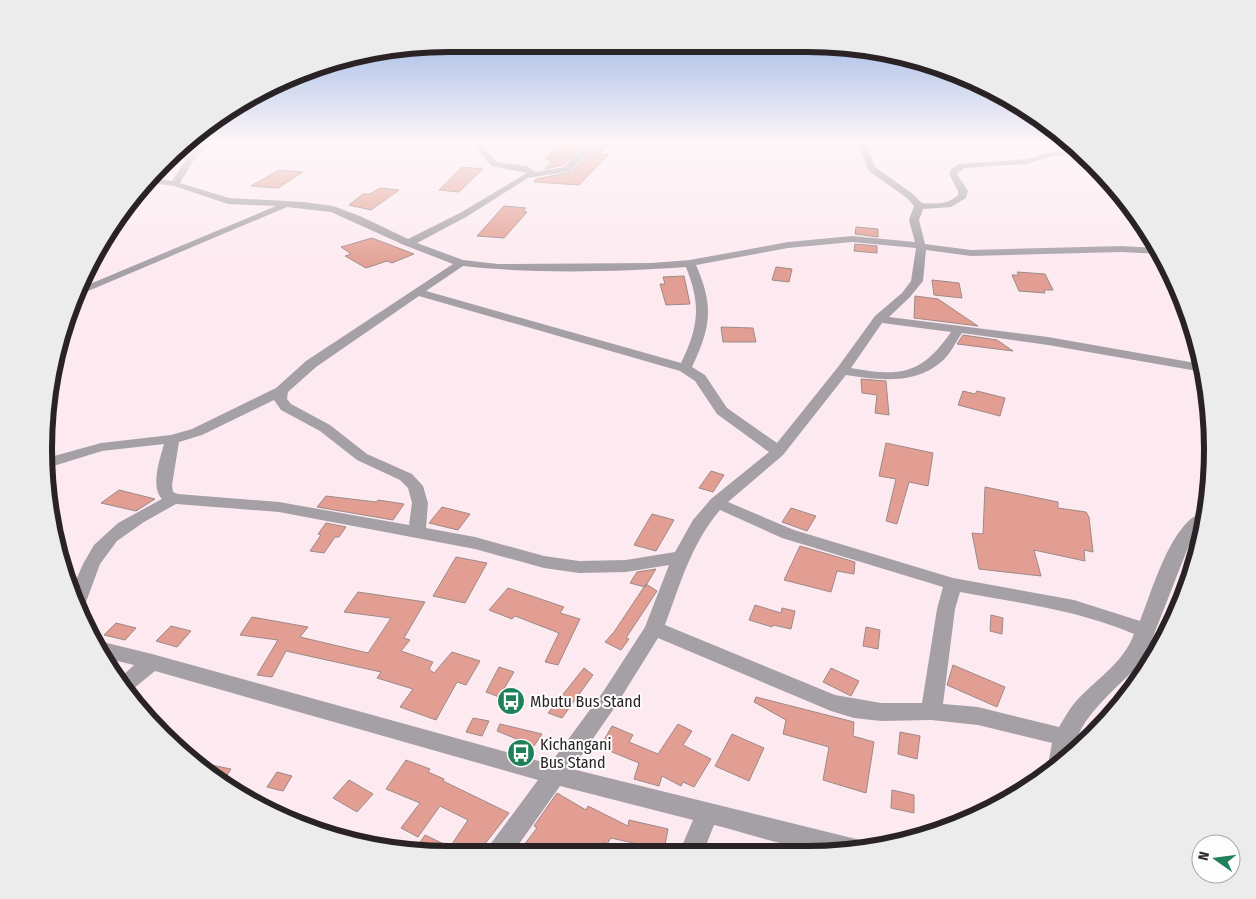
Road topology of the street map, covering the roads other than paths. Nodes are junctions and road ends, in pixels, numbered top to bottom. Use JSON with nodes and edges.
{"nodes":[{"id":1,"x":178,"y":185,"type":"edge"},
{"id":2,"x":509,"y":185,"type":"edge"},
{"id":3,"x":895,"y":185,"type":"edge"},
{"id":4,"x":959,"y":185,"type":"edge"},
{"id":5,"x":291,"y":204,"type":"junction"},
{"id":6,"x":919,"y":206,"type":"junction"},
{"id":7,"x":408,"y":243,"type":"junction"},
{"id":8,"x":921,"y":246,"type":"junction"},
{"id":9,"x":1150,"y":251,"type":"edge"},
{"id":10,"x":690,"y":262,"type":"junction"},
{"id":11,"x":461,"y":263,"type":"junction"},
{"id":12,"x":87,"y":289,"type":"edge"},
{"id":13,"x":416,"y":292,"type":"junction"},
{"id":14,"x":879,"y":320,"type":"junction"},
{"id":15,"x":959,"y":329,"type":"junction"},
{"id":16,"x":1195,"y":367,"type":"edge"},
{"id":17,"x":684,"y":368,"type":"junction"},
{"id":18,"x":843,"y":370,"type":"junction"},
{"id":19,"x":280,"y":391,"type":"junction"},
{"id":20,"x":172,"y":439,"type":"junction"},
{"id":21,"x":778,"y":452,"type":"junction"},
{"id":22,"x":52,"y":461,"type":"edge"},
{"id":23,"x":174,"y":499,"type":"junction"},
{"id":24,"x":717,"y":503,"type":"junction"},
{"id":25,"x":1197,"y":523,"type":"edge"},
{"id":26,"x":417,"y":534,"type":"junction"},
{"id":27,"x":681,"y":556,"type":"junction"},
{"id":28,"x":953,"y":584,"type":"junction"},
{"id":29,"x":80,"y":593,"type":"edge"},
{"id":30,"x":654,"y":629,"type":"junction"},
{"id":31,"x":1145,"y":631,"type":"junction"},
{"id":32,"x":108,"y":651,"type":"edge"},
{"id":33,"x":1145,"y":655,"type":"edge"},
{"id":34,"x":152,"y":662,"type":"junction"},
{"id":35,"x":128,"y":682,"type":"edge"},
{"id":36,"x":931,"y":711,"type":"junction"},
{"id":37,"x":1064,"y":737,"type":"junction"},
{"id":38,"x":1061,"y":754,"type":"edge"},
{"id":39,"x":554,"y":775,"type":"junction"},
{"id":40,"x":707,"y":813,"type":"junction"},
{"id":41,"x":839,"y":845,"type":"edge"},
{"id":42,"x":504,"y":846,"type":"edge"},
{"id":43,"x":694,"y":846,"type":"edge"}],
"edges":[{"from":1,"to":5,"type":"street"},
{"from":2,"to":7,"type":"street"},
{"from":3,"to":6,"type":"street"},
{"from":4,"to":6,"type":"street"},
{"from":5,"to":7,"type":"street"},
{"from":5,"to":12,"type":"street"},
{"from":6,"to":8,"type":"street"},
{"from":7,"to":11,"type":"street"},
{"from":8,"to":9,"type":"street"},
{"from":8,"to":10,"type":"street"},
{"from":8,"to":14,"type":"street"},
{"from":10,"to":11,"type":"street"},
{"from":10,"to":17,"type":"street"},
{"from":11,"to":13,"type":"street"},
{"from":13,"to":17,"type":"street"},
{"from":13,"to":19,"type":"street"},
{"from":14,"to":15,"type":"street"},
{"from":14,"to":18,"type":"street"},
{"from":15,"to":16,"type":"street"},
{"from":15,"to":18,"type":"street"},
{"from":17,"to":21,"type":"street"},
{"from":18,"to":21,"type":"street"},
{"from":19,"to":20,"type":"street"},
{"from":19,"to":26,"type":"street"},
{"from":20,"to":22,"type":"street"},
{"from":20,"to":23,"type":"street"},
{"from":21,"to":24,"type":"street"},
{"from":23,"to":26,"type":"street"},
{"from":23,"to":29,"type":"street"},
{"from":24,"to":27,"type":"street"},
{"from":24,"to":28,"type":"street"},
{"from":25,"to":31,"type":"street"},
{"from":26,"to":27,"type":"street"},
{"from":27,"to":30,"type":"street"},
{"from":28,"to":31,"type":"street"},
{"from":28,"to":36,"type":"street"},
{"from":30,"to":36,"type":"street"},
{"from":30,"to":39,"type":"street"},
{"from":31,"to":33,"type":"street"},
{"from":32,"to":34,"type":"street"},
{"from":33,"to":37,"type":"street"},
{"from":34,"to":35,"type":"street"},
{"from":34,"to":39,"type":"street"},
{"from":36,"to":37,"type":"street"},
{"from":37,"to":38,"type":"street"},
{"from":39,"to":40,"type":"street"},
{"from":39,"to":42,"type":"street"},
{"from":40,"to":41,"type":"street"},
{"from":40,"to":43,"type":"street"}]}
